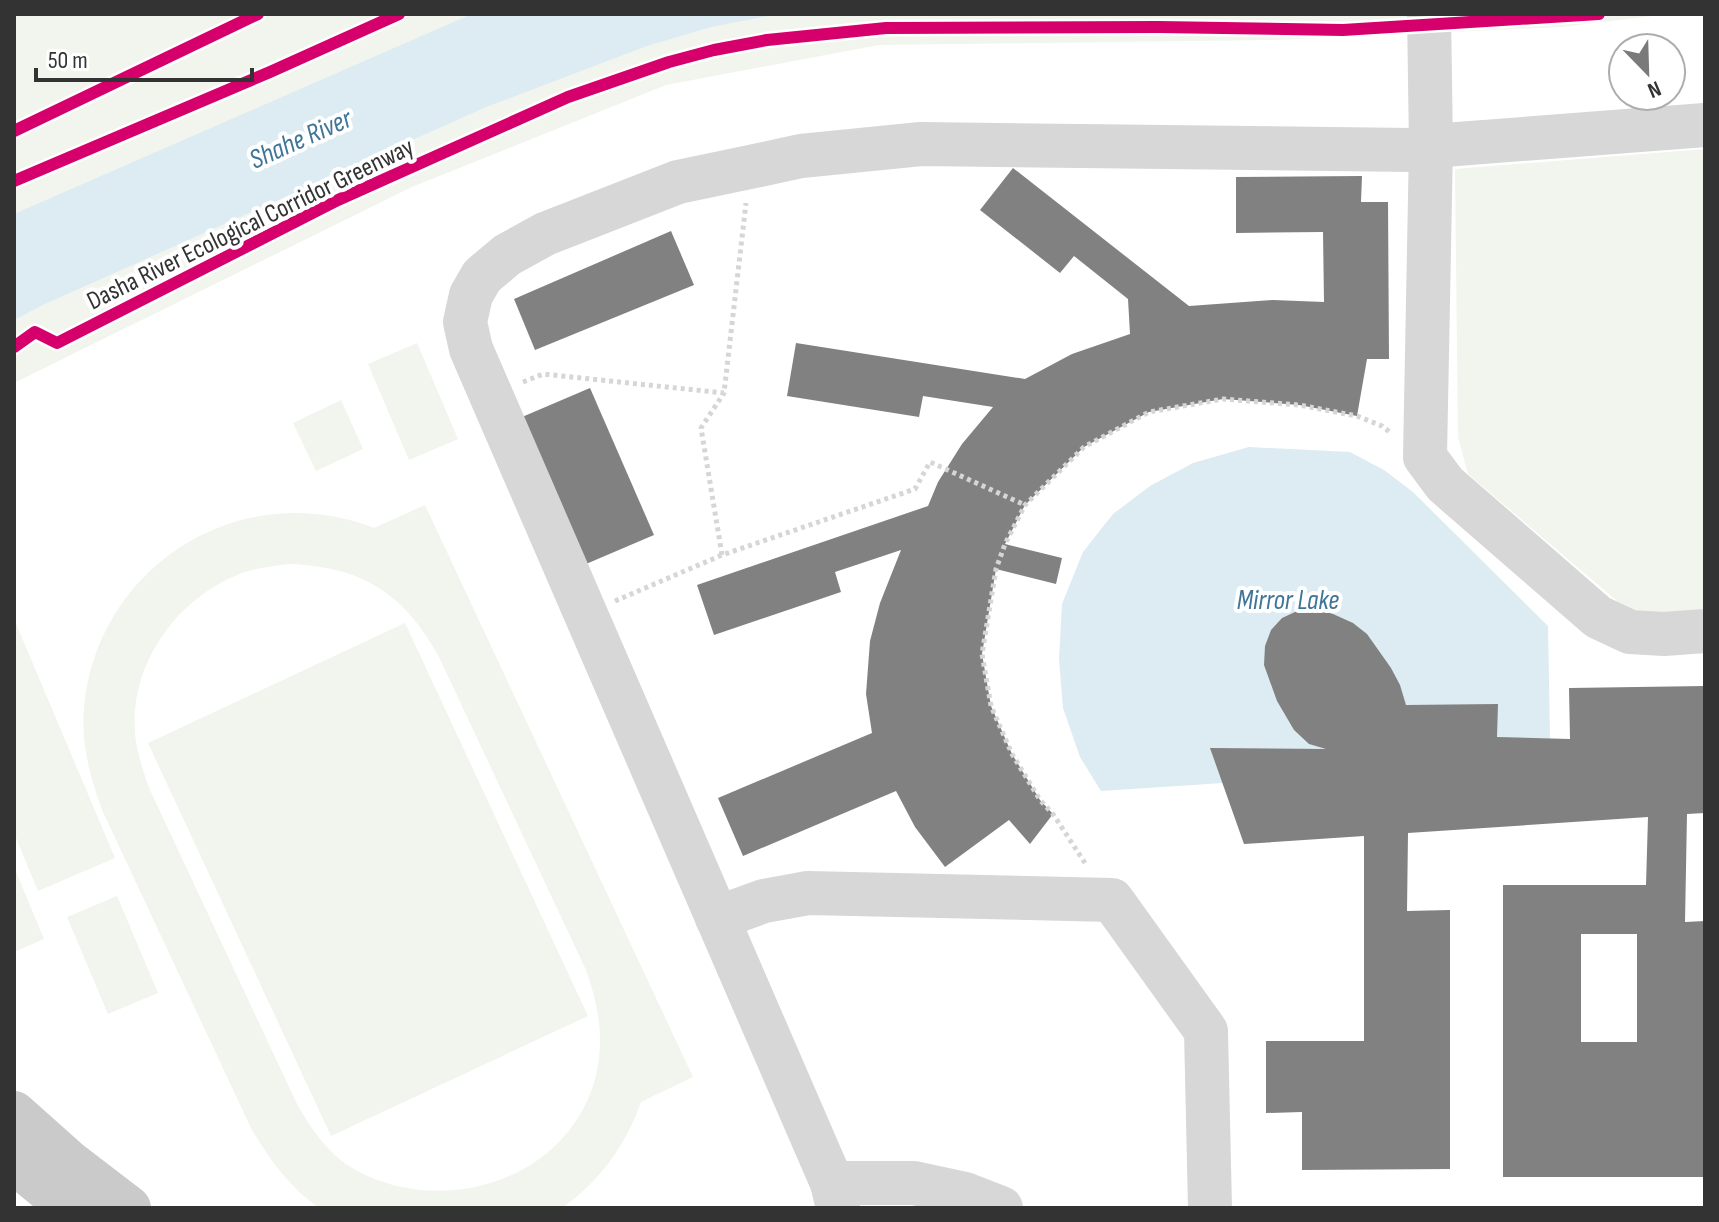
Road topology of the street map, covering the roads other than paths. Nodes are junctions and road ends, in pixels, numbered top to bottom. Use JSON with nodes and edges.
{"nodes":[{"id":1,"x":1429,"y":14,"type":"edge"},
{"id":2,"x":1705,"y":125,"type":"edge"},
{"id":3,"x":1431,"y":146,"type":"junction"},
{"id":4,"x":1705,"y":631,"type":"edge"},
{"id":5,"x":717,"y":918,"type":"junction"},
{"id":6,"x":14,"y":1113,"type":"edge"},
{"id":7,"x":14,"y":1162,"type":"edge"},
{"id":8,"x":835,"y":1196,"type":"edge"},
{"id":9,"x":70,"y":1208,"type":"edge"},
{"id":10,"x":129,"y":1208,"type":"edge"},
{"id":11,"x":1001,"y":1208,"type":"edge"},
{"id":12,"x":1210,"y":1208,"type":"edge"}],
"edges":[{"from":1,"to":3,"type":"street"},
{"from":2,"to":3,"type":"street"},
{"from":3,"to":4,"type":"street"},
{"from":3,"to":5,"type":"street"},
{"from":5,"to":8,"type":"street"},
{"from":5,"to":12,"type":"street"},
{"from":6,"to":10,"type":"main road"},
{"from":7,"to":9,"type":"main road"},
{"from":8,"to":11,"type":"street"}]}
